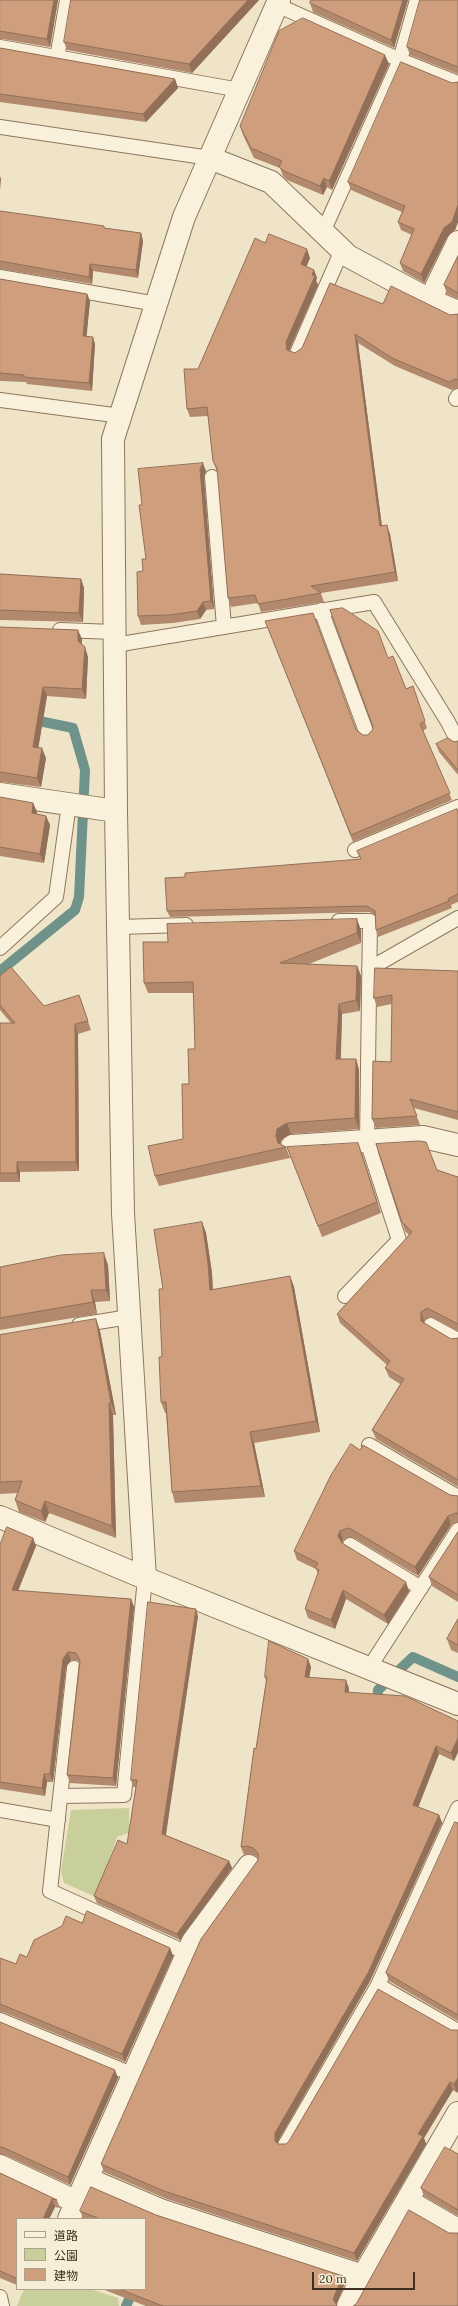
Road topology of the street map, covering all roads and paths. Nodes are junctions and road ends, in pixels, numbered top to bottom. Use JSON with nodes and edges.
{"nodes":[{"id":1,"x":67,"y":0,"type":"edge"},
{"id":2,"x":417,"y":0,"type":"edge"},
{"id":3,"x":278,"y":2,"type":"edge"},
{"id":4,"x":0,"y":47,"type":"edge"},
{"id":5,"x":57,"y":58,"type":"junction"},
{"id":6,"x":400,"y":60,"type":"junction"},
{"id":7,"x":458,"y":83,"type":"edge"},
{"id":8,"x":240,"y":90,"type":"junction"},
{"id":9,"x":0,"y":127,"type":"edge"},
{"id":10,"x":210,"y":158,"type":"junction"},
{"id":11,"x":323,"y":232,"type":"junction"},
{"id":12,"x":458,"y":242,"type":"edge"},
{"id":13,"x":342,"y":250,"type":"junction"},
{"id":14,"x":0,"y":277,"type":"edge"},
{"id":15,"x":430,"y":300,"type":"junction"},
{"id":16,"x":157,"y":304,"type":"junction"},
{"id":17,"x":458,"y":312,"type":"edge"},
{"id":18,"x":297,"y":353,"type":"edge"},
{"id":19,"x":0,"y":400,"type":"edge"},
{"id":20,"x":121,"y":416,"type":"junction"},
{"id":21,"x":212,"y":478,"type":"dead end"},
{"id":22,"x":321,"y":610,"type":"junction"},
{"id":23,"x":224,"y":627,"type":"junction"},
{"id":24,"x":46,"y":629,"type":"edge"},
{"id":25,"x":115,"y":638,"type":"junction"},
{"id":26,"x":367,"y":734,"type":"edge"},
{"id":27,"x":458,"y":742,"type":"edge"},
{"id":28,"x":0,"y":794,"type":"edge"},
{"id":29,"x":72,"y":805,"type":"junction"},
{"id":30,"x":458,"y":807,"type":"edge"},
{"id":31,"x":107,"y":809,"type":"junction"},
{"id":32,"x":355,"y":850,"type":"dead end"},
{"id":33,"x":458,"y":918,"type":"edge"},
{"id":34,"x":323,"y":922,"type":"edge"},
{"id":35,"x":197,"y":925,"type":"edge"},
{"id":36,"x":119,"y":927,"type":"junction"},
{"id":37,"x":0,"y":948,"type":"edge"},
{"id":38,"x":369,"y":969,"type":"junction"},
{"id":39,"x":367,"y":1141,"type":"junction"},
{"id":40,"x":458,"y":1145,"type":"edge"},
{"id":41,"x":292,"y":1146,"type":"edge"},
{"id":42,"x":345,"y":1296,"type":"dead end"},
{"id":43,"x":129,"y":1316,"type":"junction"},
{"id":44,"x":431,"y":1325,"type":"edge"},
{"id":45,"x":68,"y":1327,"type":"edge"},
{"id":46,"x":458,"y":1340,"type":"edge"},
{"id":47,"x":370,"y":1445,"type":"dead end"},
{"id":48,"x":458,"y":1497,"type":"edge"},
{"id":49,"x":0,"y":1518,"type":"edge"},
{"id":50,"x":458,"y":1530,"type":"edge"},
{"id":51,"x":350,"y":1545,"type":"dead end"},
{"id":52,"x":145,"y":1578,"type":"junction"},
{"id":53,"x":421,"y":1588,"type":"junction"},
{"id":54,"x":74,"y":1668,"type":"dead end"},
{"id":55,"x":375,"y":1671,"type":"junction"},
{"id":56,"x":458,"y":1704,"type":"edge"},
{"id":57,"x":60,"y":1796,"type":"junction"},
{"id":58,"x":458,"y":1808,"type":"edge"},
{"id":59,"x":0,"y":1810,"type":"edge"},
{"id":60,"x":58,"y":1820,"type":"junction"},
{"id":61,"x":249,"y":1866,"type":"dead end"},
{"id":62,"x":187,"y":1953,"type":"junction"},
{"id":63,"x":378,"y":1985,"type":"junction"},
{"id":64,"x":0,"y":2020,"type":"edge"},
{"id":65,"x":458,"y":2031,"type":"edge"},
{"id":66,"x":134,"y":2075,"type":"junction"},
{"id":67,"x":458,"y":2113,"type":"edge"},
{"id":68,"x":285,"y":2146,"type":"edge"},
{"id":69,"x":0,"y":2166,"type":"edge"},
{"id":70,"x":88,"y":2179,"type":"junction"},
{"id":71,"x":408,"y":2201,"type":"junction"},
{"id":72,"x":73,"y":2211,"type":"edge"},
{"id":73,"x":458,"y":2230,"type":"edge"},
{"id":74,"x":363,"y":2276,"type":"junction"},
{"id":75,"x":0,"y":2297,"type":"edge"},
{"id":76,"x":2,"y":2306,"type":"edge"},
{"id":77,"x":348,"y":2306,"type":"edge"}],
"edges":[{"from":1,"to":5,"type":"lane"},
{"from":2,"to":6,"type":"lane"},
{"from":3,"to":6,"type":"lane"},
{"from":3,"to":8,"type":"street"},
{"from":4,"to":5,"type":"lane"},
{"from":5,"to":8,"type":"lane"},
{"from":6,"to":7,"type":"lane"},
{"from":6,"to":11,"type":"lane"},
{"from":8,"to":10,"type":"street"},
{"from":9,"to":10,"type":"lane"},
{"from":10,"to":11,"type":"street"},
{"from":10,"to":16,"type":"street"},
{"from":11,"to":13,"type":"street"},
{"from":12,"to":15,"type":"street"},
{"from":13,"to":15,"type":"street"},
{"from":13,"to":18,"type":"lane"},
{"from":14,"to":16,"type":"lane"},
{"from":15,"to":17,"type":"street"},
{"from":16,"to":20,"type":"street"},
{"from":19,"to":20,"type":"lane"},
{"from":20,"to":25,"type":"street"},
{"from":21,"to":23,"type":"lane"},
{"from":22,"to":23,"type":"lane"},
{"from":22,"to":26,"type":"lane"},
{"from":22,"to":27,"type":"lane"},
{"from":23,"to":25,"type":"lane"},
{"from":24,"to":25,"type":"lane"},
{"from":25,"to":31,"type":"street"},
{"from":28,"to":29,"type":"street"},
{"from":29,"to":31,"type":"street"},
{"from":29,"to":37,"type":"lane"},
{"from":30,"to":32,"type":"lane"},
{"from":31,"to":36,"type":"street"},
{"from":33,"to":38,"type":"lane"},
{"from":34,"to":38,"type":"lane"},
{"from":35,"to":36,"type":"lane"},
{"from":36,"to":43,"type":"street"},
{"from":38,"to":39,"type":"lane"},
{"from":39,"to":40,"type":"street"},
{"from":39,"to":41,"type":"street"},
{"from":39,"to":42,"type":"lane"},
{"from":43,"to":45,"type":"lane"},
{"from":43,"to":52,"type":"street"},
{"from":44,"to":46,"type":"lane"},
{"from":47,"to":48,"type":"lane"},
{"from":49,"to":52,"type":"street"},
{"from":50,"to":53,"type":"lane"},
{"from":51,"to":53,"type":"lane"},
{"from":52,"to":55,"type":"street"},
{"from":52,"to":57,"type":"lane"},
{"from":53,"to":55,"type":"lane"},
{"from":54,"to":57,"type":"lane"},
{"from":55,"to":56,"type":"street"},
{"from":57,"to":60,"type":"lane"},
{"from":58,"to":63,"type":"lane"},
{"from":59,"to":60,"type":"lane"},
{"from":60,"to":62,"type":"lane"},
{"from":61,"to":62,"type":"street"},
{"from":62,"to":66,"type":"street"},
{"from":63,"to":65,"type":"lane"},
{"from":63,"to":68,"type":"lane"},
{"from":64,"to":66,"type":"lane"},
{"from":66,"to":70,"type":"street"},
{"from":67,"to":71,"type":"street"},
{"from":69,"to":72,"type":"street"},
{"from":70,"to":72,"type":"street"},
{"from":70,"to":74,"type":"street"},
{"from":71,"to":73,"type":"street"},
{"from":71,"to":74,"type":"street"},
{"from":74,"to":77,"type":"street"},
{"from":75,"to":76,"type":"lane"}]}
